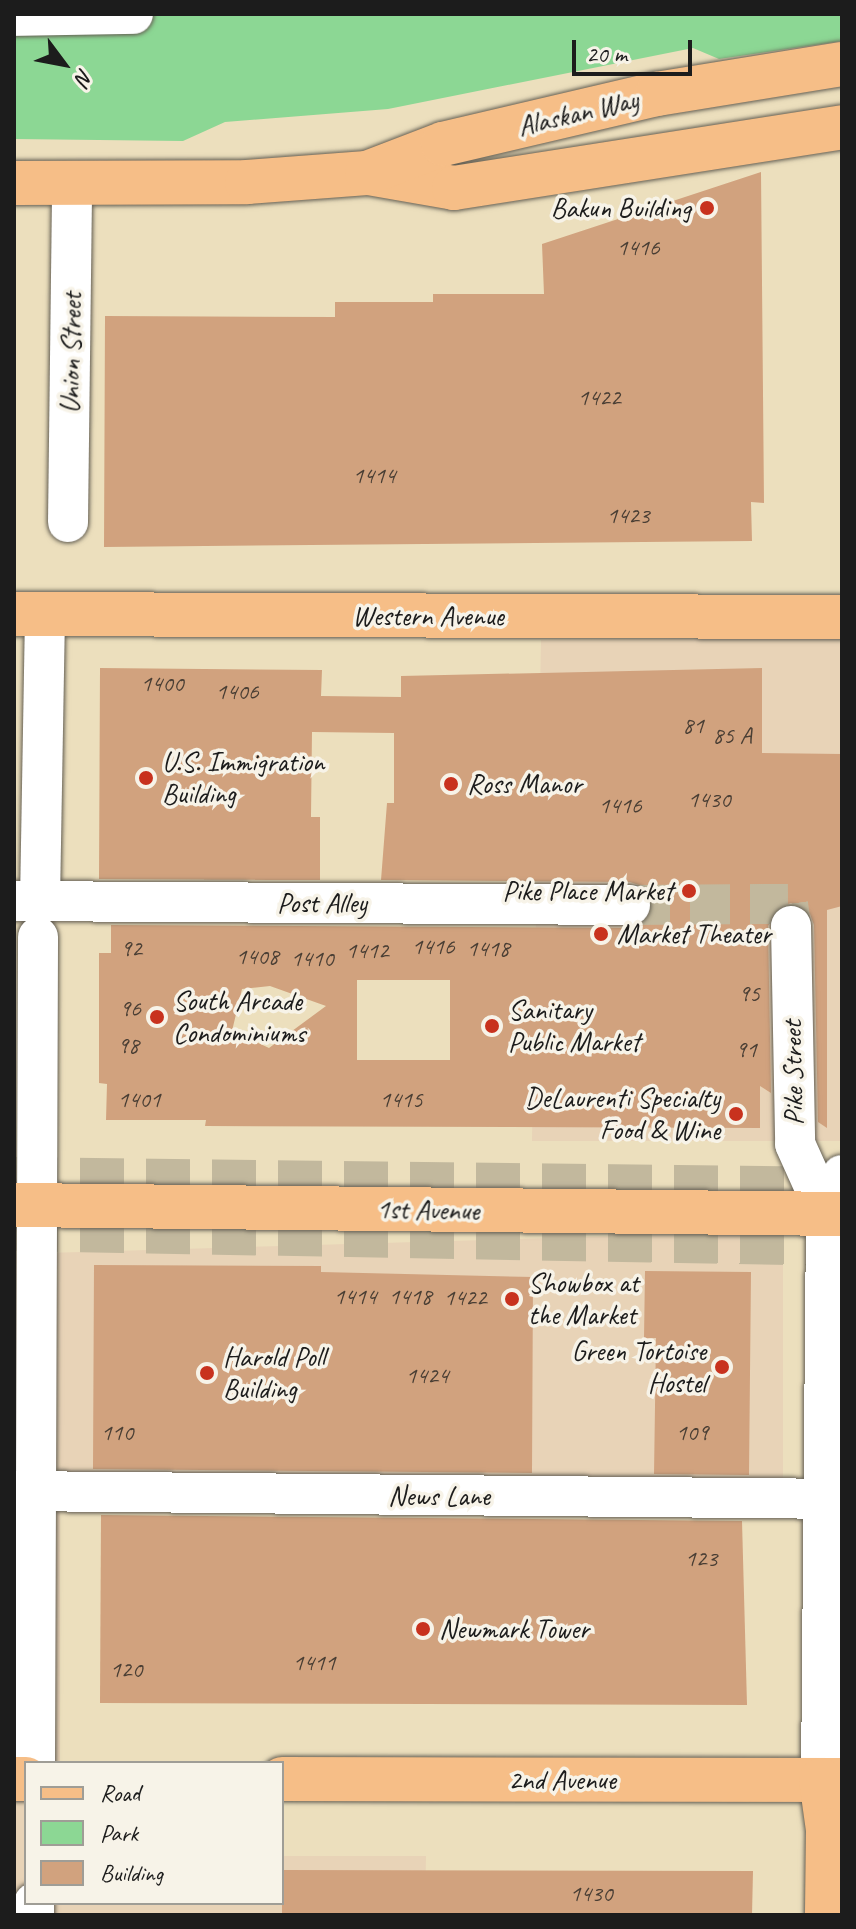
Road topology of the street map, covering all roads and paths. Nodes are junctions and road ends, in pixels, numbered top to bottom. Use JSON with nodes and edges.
{"nodes":[{"id":1,"x":133,"y":14,"type":"edge"},
{"id":2,"x":14,"y":16,"type":"edge"},
{"id":3,"x":842,"y":64,"type":"edge"},
{"id":4,"x":842,"y":127,"type":"edge"},
{"id":5,"x":367,"y":173,"type":"junction"},
{"id":6,"x":14,"y":183,"type":"edge"},
{"id":7,"x":72,"y":184,"type":"junction"},
{"id":8,"x":68,"y":522,"type":"dead end"},
{"id":9,"x":30,"y":614,"type":"edge"},
{"id":10,"x":842,"y":617,"type":"edge"},
{"id":11,"x":630,"y":905,"type":"tunnel mouth"},
{"id":12,"x":31,"y":913,"type":"edge"},
{"id":13,"x":791,"y":926,"type":"tunnel mouth"},
{"id":14,"x":837,"y":1201,"type":"edge"},
{"id":15,"x":24,"y":1205,"type":"edge"},
{"id":16,"x":25,"y":1492,"type":"edge"},
{"id":17,"x":832,"y":1499,"type":"edge"},
{"id":18,"x":35,"y":1761,"type":"edge"},
{"id":19,"x":284,"y":1779,"type":"edge"},
{"id":20,"x":832,"y":1780,"type":"edge"},
{"id":21,"x":827,"y":1915,"type":"edge"}],
"edges":[{"from":1,"to":2,"type":"street"},
{"from":3,"to":5,"type":"main road","name":"Alaskan Way"},
{"from":4,"to":5,"type":"main road","name":"Alaskan Way"},
{"from":5,"to":7,"type":"main road","name":"Alaskan Way"},
{"from":6,"to":7,"type":"main road","name":"Alaskan Way"},
{"from":7,"to":8,"type":"street","name":"Union Street"},
{"from":9,"to":10,"type":"main road","name":"Western Avenue"},
{"from":9,"to":12,"type":"street"},
{"from":11,"to":12,"type":"street","name":"Post Alley"},
{"from":12,"to":15,"type":"street"},
{"from":13,"to":14,"type":"street","name":"Pike Street"},
{"from":14,"to":15,"type":"main road","name":"1st Avenue"},
{"from":14,"to":17,"type":"street","name":"Pike Street"},
{"from":15,"to":16,"type":"street"},
{"from":16,"to":17,"type":"street","name":"News Lane"},
{"from":16,"to":18,"type":"street"},
{"from":17,"to":20,"type":"street","name":"Pike Street"},
{"from":19,"to":20,"type":"main road","name":"2nd Avenue"},
{"from":20,"to":21,"type":"main road","name":"Pike Street"}]}
